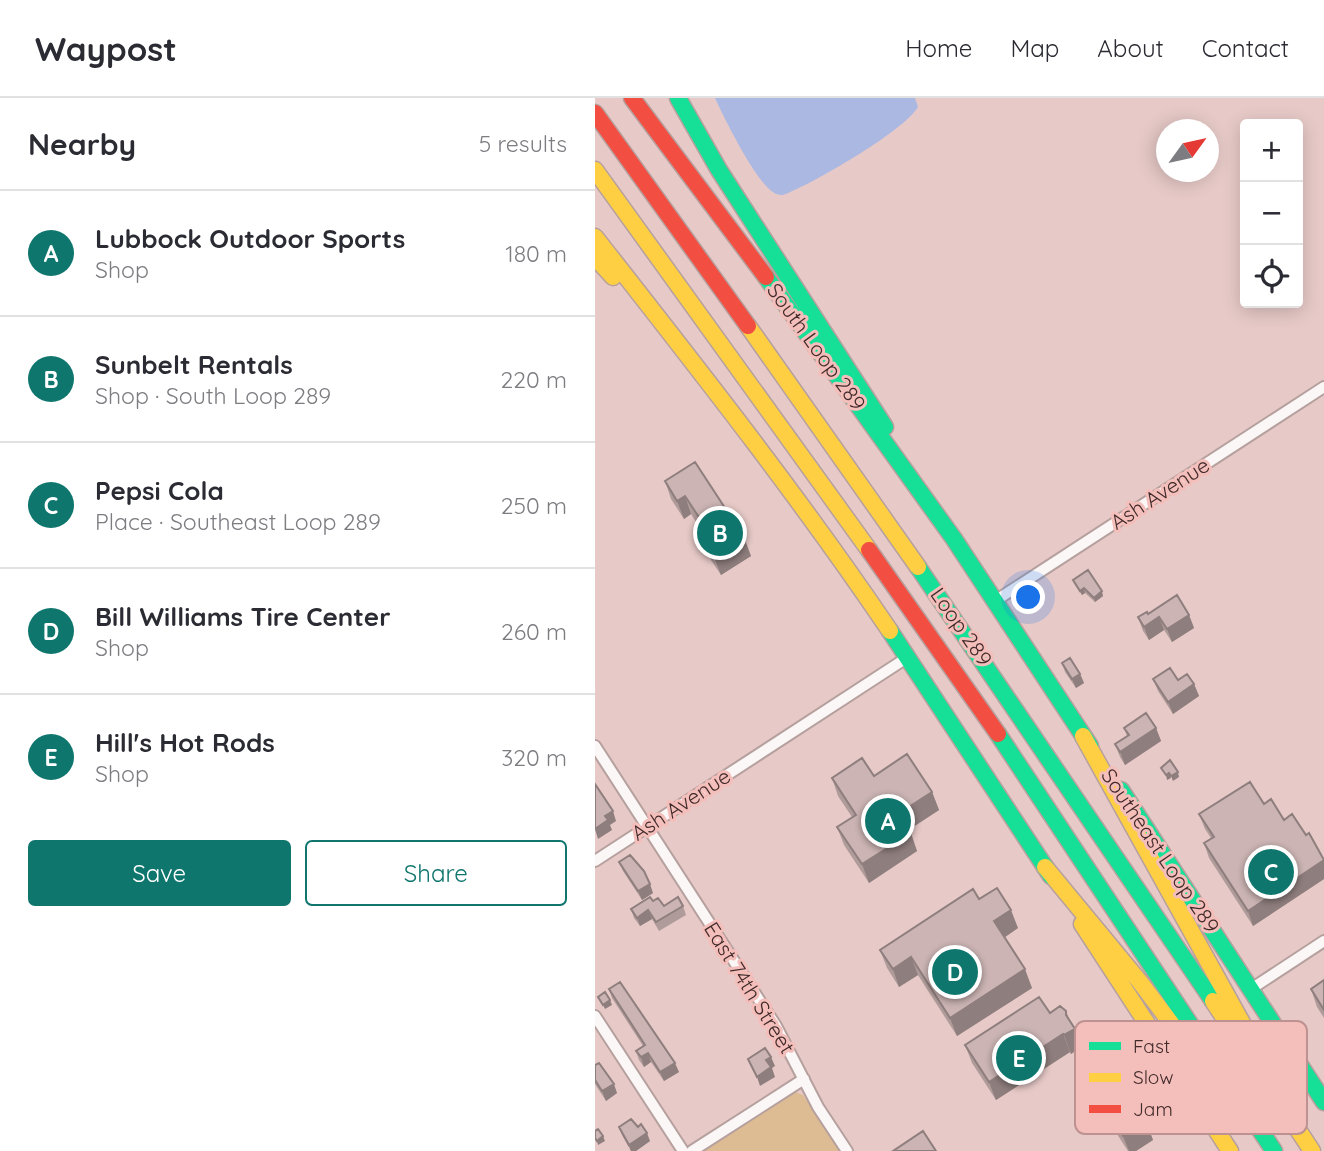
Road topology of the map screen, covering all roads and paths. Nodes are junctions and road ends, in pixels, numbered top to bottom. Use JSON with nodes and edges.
{"nodes":[{"id":1,"x":632,"y":98,"type":"edge"},
{"id":2,"x":678,"y":98,"type":"edge"},
{"id":3,"x":595,"y":113,"type":"edge"},
{"id":4,"x":595,"y":170,"type":"edge"},
{"id":5,"x":595,"y":237,"type":"edge"},
{"id":6,"x":595,"y":257,"type":"edge"},
{"id":7,"x":705,"y":377,"type":"junction"},
{"id":8,"x":1324,"y":387,"type":"edge"},
{"id":9,"x":954,"y":540,"type":"junction"},
{"id":10,"x":995,"y":601,"type":"junction"},
{"id":11,"x":908,"y":657,"type":"junction"},
{"id":12,"x":1083,"y":736,"type":"junction"},
{"id":13,"x":595,"y":746,"type":"edge"},
{"id":14,"x":647,"y":827,"type":"junction"},
{"id":15,"x":595,"y":861,"type":"edge"},
{"id":16,"x":1045,"y":867,"type":"junction"},
{"id":17,"x":1324,"y":941,"type":"edge"},
{"id":18,"x":1251,"y":989,"type":"junction"},
{"id":19,"x":595,"y":1016,"type":"edge"},
{"id":20,"x":1145,"y":1021,"type":"edge"},
{"id":21,"x":1170,"y":1021,"type":"edge"},
{"id":22,"x":1187,"y":1021,"type":"edge"},
{"id":23,"x":1226,"y":1021,"type":"edge"},
{"id":24,"x":1242,"y":1021,"type":"edge"},
{"id":25,"x":1272,"y":1021,"type":"edge"},
{"id":26,"x":1307,"y":1076,"type":"edge"},
{"id":27,"x":804,"y":1079,"type":"junction"},
{"id":28,"x":1324,"y":1102,"type":"edge"},
{"id":29,"x":1307,"y":1133,"type":"edge"},
{"id":30,"x":1219,"y":1134,"type":"edge"},
{"id":31,"x":1254,"y":1134,"type":"edge"},
{"id":32,"x":1261,"y":1134,"type":"edge"},
{"id":33,"x":1301,"y":1134,"type":"edge"},
{"id":34,"x":683,"y":1151,"type":"edge"},
{"id":35,"x":692,"y":1151,"type":"edge"},
{"id":36,"x":847,"y":1151,"type":"edge"},
{"id":37,"x":1230,"y":1151,"type":"edge"},
{"id":38,"x":1272,"y":1151,"type":"edge"},
{"id":39,"x":1312,"y":1151,"type":"edge"},
{"id":40,"x":1318,"y":1151,"type":"edge"}],
"edges":[{"from":1,"to":9,"type":"main road","name":"South Loop 289"},
{"from":2,"to":9,"type":"main road"},
{"from":3,"to":23,"type":"main road","name":"Loop 289"},
{"from":4,"to":22,"type":"main road","name":"Loop 289"},
{"from":5,"to":7,"type":"main road"},
{"from":6,"to":7,"type":"main road"},
{"from":7,"to":11,"type":"main road"},
{"from":8,"to":10,"type":"street","name":"Ash Avenue"},
{"from":9,"to":10,"type":"main road","name":"South Loop 289"},
{"from":10,"to":12,"type":"main road","name":"Southeast Loop 289"},
{"from":11,"to":14,"type":"street","name":"Ash Avenue"},
{"from":11,"to":16,"type":"main road"},
{"from":12,"to":18,"type":"main road","name":"Southeast Loop 289"},
{"from":12,"to":24,"type":"main road"},
{"from":13,"to":14,"type":"street","name":"East 74th Street"},
{"from":14,"to":15,"type":"street","name":"Ash Avenue"},
{"from":14,"to":27,"type":"street","name":"East 74th Street"},
{"from":16,"to":20,"type":"main road"},
{"from":16,"to":21,"type":"main road"},
{"from":17,"to":18,"type":"street"},
{"from":18,"to":25,"type":"main road","name":"Southeast Loop 289"},
{"from":19,"to":34,"type":"street"},
{"from":26,"to":28,"type":"main road","name":"Southeast Loop 289"},
{"from":27,"to":35,"type":"street"},
{"from":27,"to":36,"type":"street","name":"East 74th Street"},
{"from":29,"to":40,"type":"main road"},
{"from":30,"to":37,"type":"main road"},
{"from":31,"to":38,"type":"main road"},
{"from":32,"to":38,"type":"main road","name":"Loop 289"},
{"from":33,"to":39,"type":"main road","name":"Loop 289"}]}
